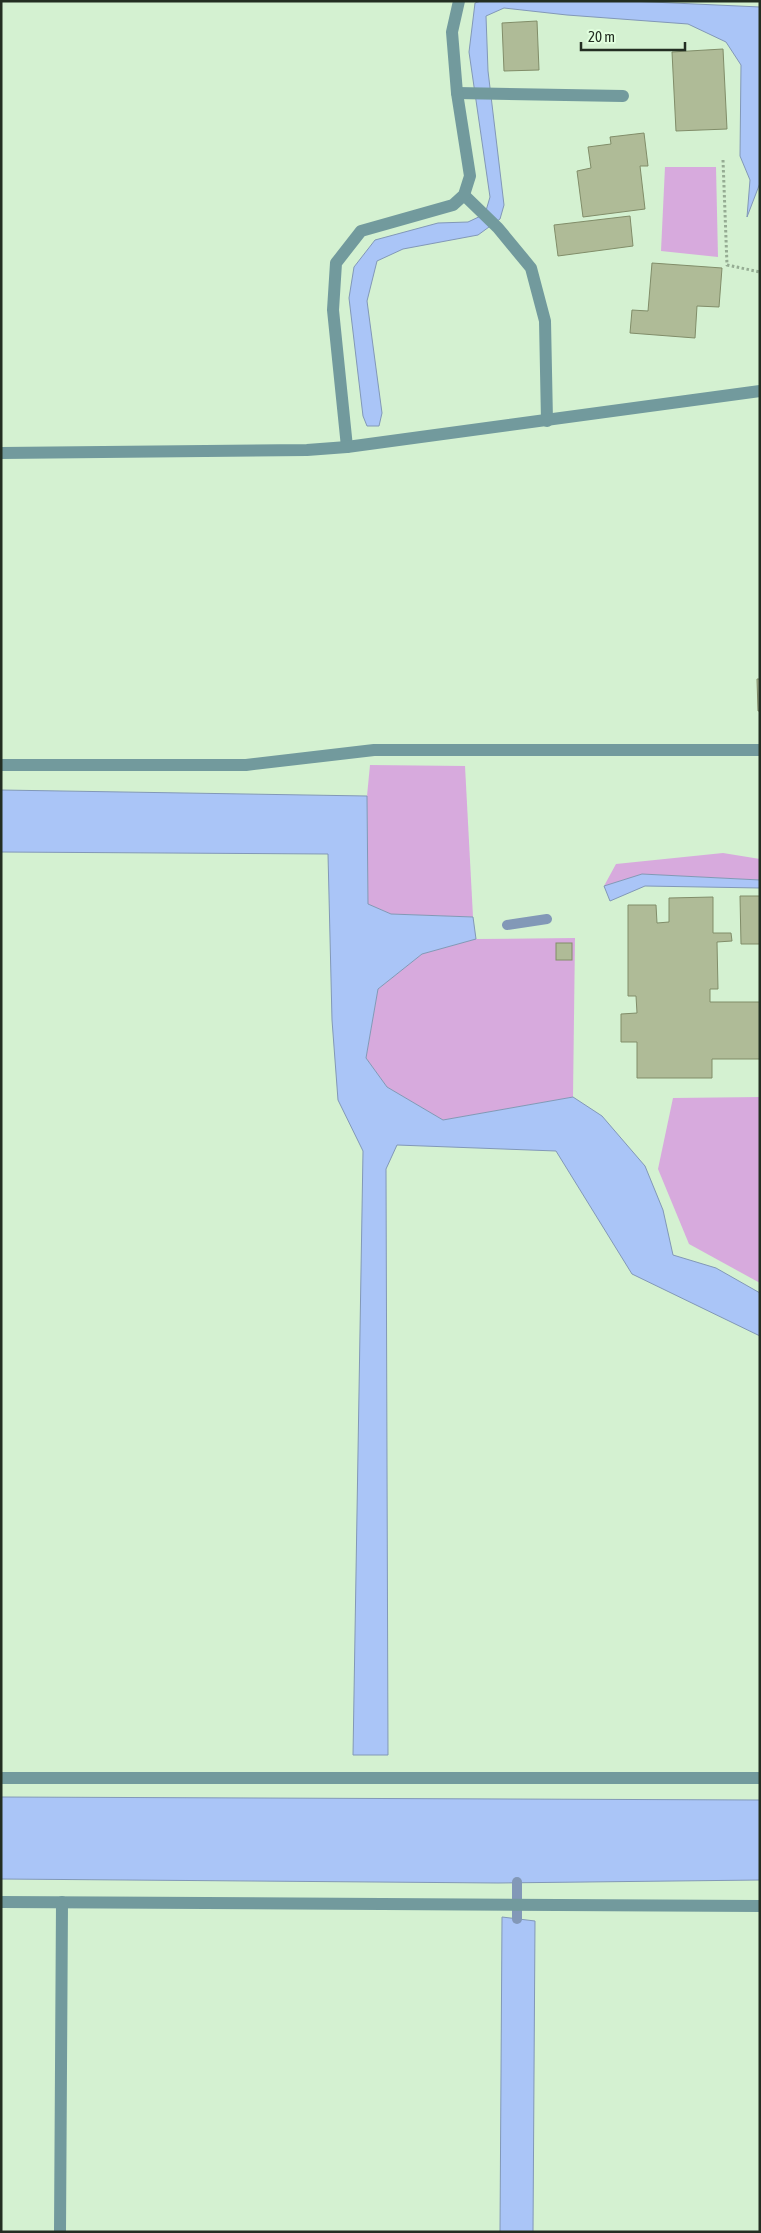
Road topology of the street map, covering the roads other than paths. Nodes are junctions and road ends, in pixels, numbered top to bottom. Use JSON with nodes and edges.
{"nodes":[{"id":1,"x":459,"y":1,"type":"edge"},
{"id":2,"x":457,"y":93,"type":"junction"},
{"id":3,"x":624,"y":96,"type":"dead end"},
{"id":4,"x":464,"y":195,"type":"junction"},
{"id":5,"x":760,"y":390,"type":"edge"},
{"id":6,"x":547,"y":421,"type":"junction"},
{"id":7,"x":347,"y":447,"type":"junction"},
{"id":8,"x":1,"y":453,"type":"edge"},
{"id":9,"x":760,"y":750,"type":"edge"},
{"id":10,"x":1,"y":765,"type":"edge"},
{"id":11,"x":1,"y":1778,"type":"edge"},
{"id":12,"x":760,"y":1778,"type":"edge"},
{"id":13,"x":1,"y":1902,"type":"edge"},
{"id":14,"x":62,"y":1902,"type":"junction"},
{"id":15,"x":760,"y":1906,"type":"edge"},
{"id":16,"x":60,"y":2232,"type":"edge"}],
"edges":[{"from":1,"to":2,"type":"street"},
{"from":2,"to":3,"type":"street"},
{"from":2,"to":4,"type":"street"},
{"from":4,"to":6,"type":"street"},
{"from":4,"to":7,"type":"street"},
{"from":5,"to":6,"type":"street"},
{"from":6,"to":7,"type":"street"},
{"from":7,"to":8,"type":"street"},
{"from":9,"to":10,"type":"street"},
{"from":11,"to":12,"type":"street"},
{"from":13,"to":14,"type":"street"},
{"from":14,"to":15,"type":"street"},
{"from":14,"to":16,"type":"street"}]}
